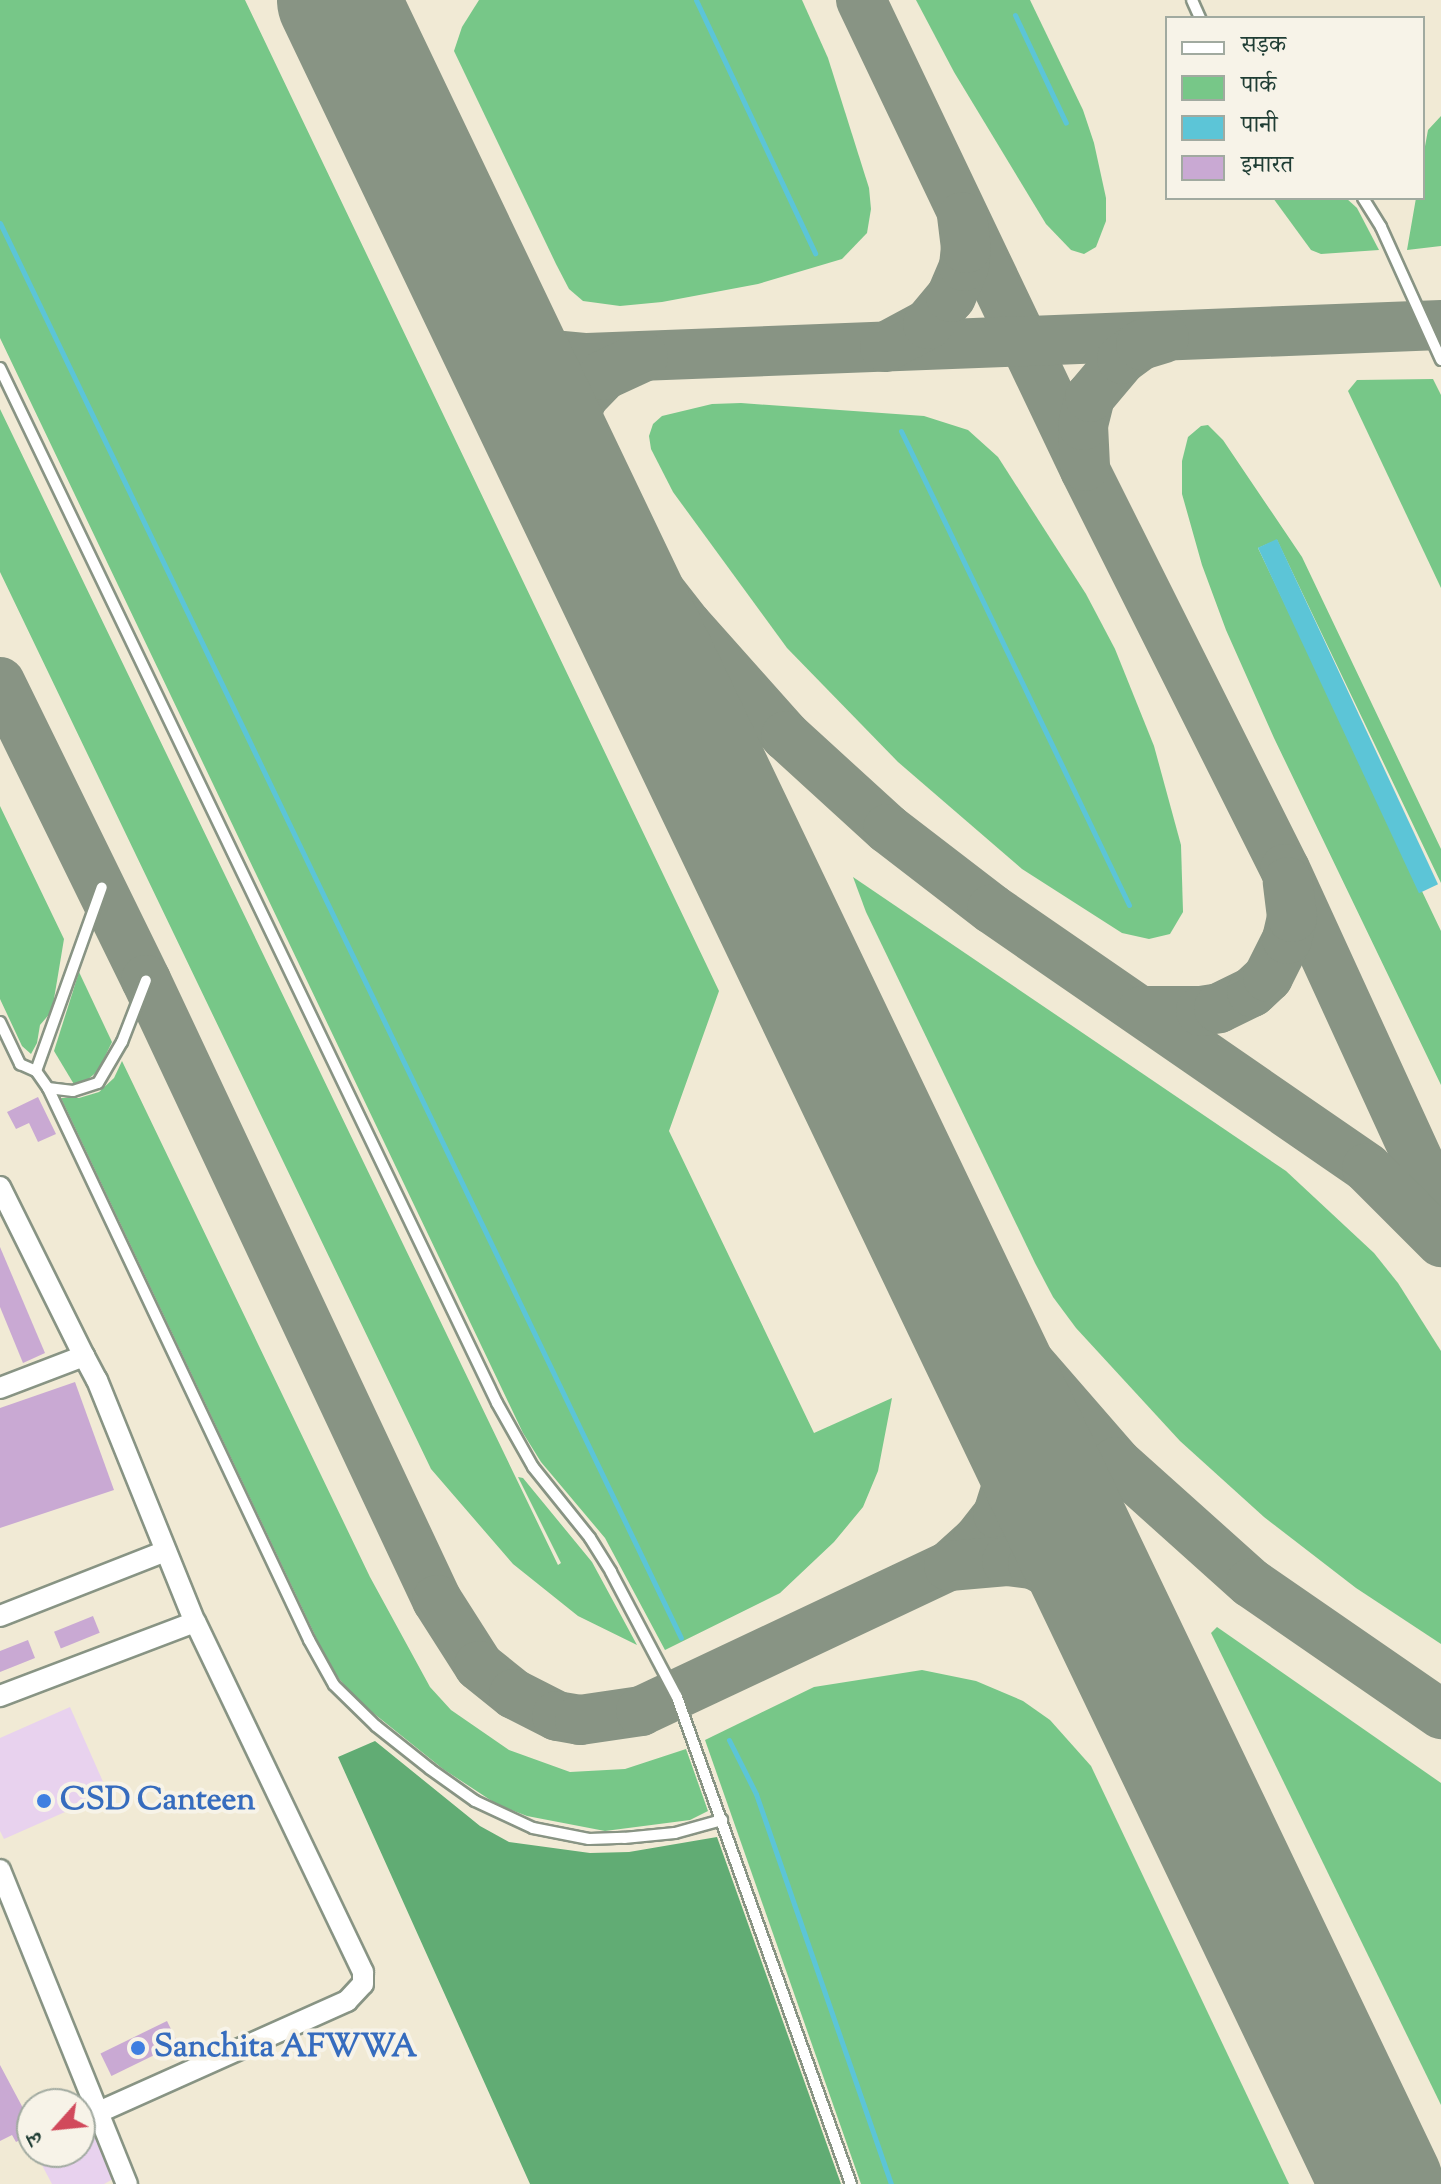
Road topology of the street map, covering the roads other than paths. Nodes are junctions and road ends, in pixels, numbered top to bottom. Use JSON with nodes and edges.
{"nodes":[{"id":1,"x":1364,"y":200,"type":"edge"},
{"id":2,"x":1441,"y":360,"type":"edge"},
{"id":3,"x":0,"y":368,"type":"edge"},
{"id":4,"x":102,"y":887,"type":"dead end"},
{"id":5,"x":146,"y":980,"type":"dead end"},
{"id":6,"x":0,"y":1022,"type":"edge"},
{"id":7,"x":36,"y":1071,"type":"junction"},
{"id":8,"x":48,"y":1088,"type":"junction"},
{"id":9,"x":0,"y":1187,"type":"edge"},
{"id":10,"x":84,"y":1356,"type":"junction"},
{"id":11,"x":0,"y":1388,"type":"edge"},
{"id":12,"x":166,"y":1551,"type":"junction"},
{"id":13,"x":0,"y":1616,"type":"edge"},
{"id":14,"x":195,"y":1622,"type":"junction"},
{"id":15,"x":0,"y":1696,"type":"edge"},
{"id":16,"x":722,"y":1820,"type":"junction"},
{"id":17,"x":0,"y":1870,"type":"edge"},
{"id":18,"x":5,"y":1894,"type":"edge"},
{"id":19,"x":99,"y":2112,"type":"junction"},
{"id":20,"x":127,"y":2184,"type":"edge"},
{"id":21,"x":851,"y":2184,"type":"edge"}],
"edges":[{"from":1,"to":2,"type":"lane"},
{"from":3,"to":16,"type":"lane"},
{"from":4,"to":7,"type":"lane"},
{"from":5,"to":8,"type":"lane"},
{"from":6,"to":7,"type":"lane"},
{"from":7,"to":8,"type":"lane"},
{"from":8,"to":16,"type":"lane"},
{"from":9,"to":10,"type":"street"},
{"from":10,"to":11,"type":"street"},
{"from":10,"to":12,"type":"street"},
{"from":12,"to":13,"type":"street"},
{"from":12,"to":14,"type":"street"},
{"from":14,"to":15,"type":"street"},
{"from":14,"to":19,"type":"street"},
{"from":16,"to":21,"type":"lane"},
{"from":17,"to":18,"type":"street"},
{"from":18,"to":19,"type":"street"},
{"from":19,"to":20,"type":"street"}]}
